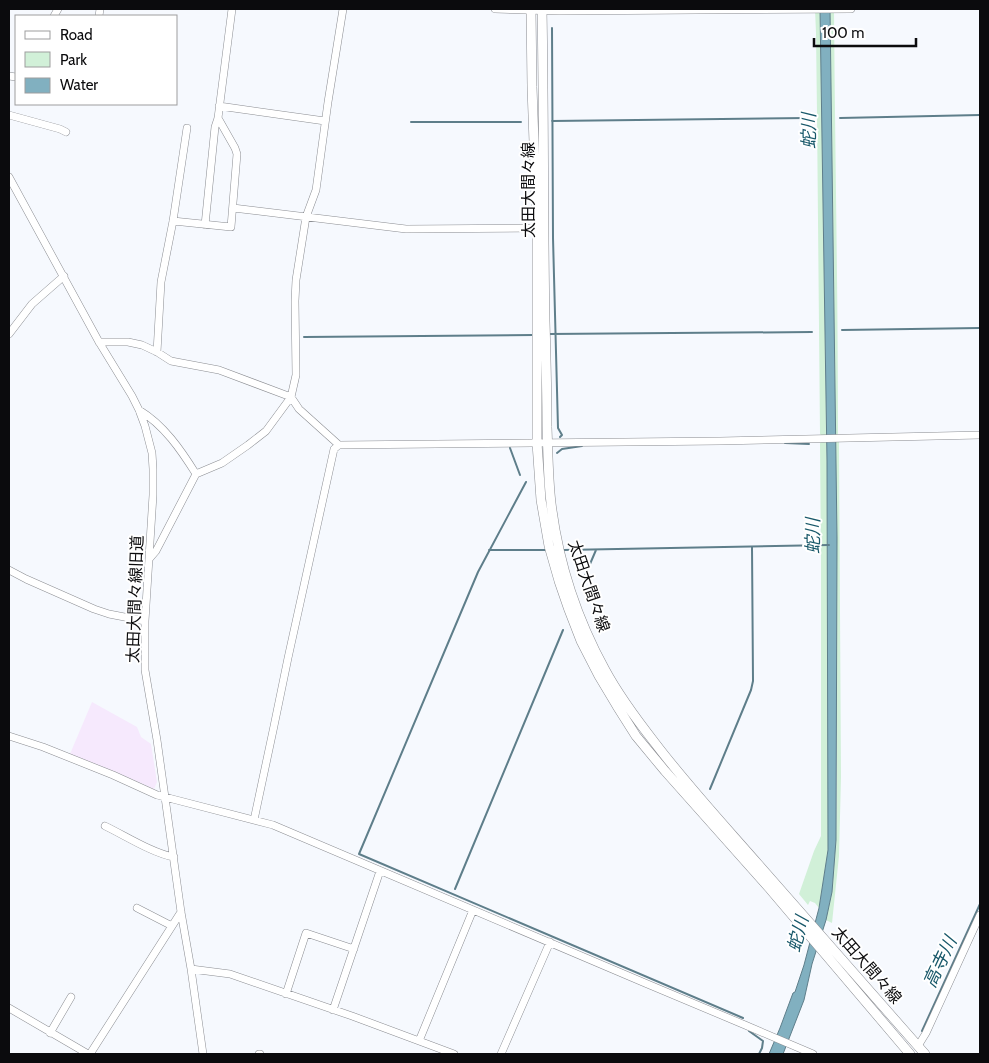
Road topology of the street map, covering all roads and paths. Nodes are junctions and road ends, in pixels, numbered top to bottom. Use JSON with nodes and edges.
{"nodes":[{"id":1,"x":232,"y":9,"type":"edge"},
{"id":2,"x":343,"y":9,"type":"edge"},
{"id":3,"x":495,"y":9,"type":"edge"},
{"id":4,"x":814,"y":9,"type":"edge"},
{"id":5,"x":835,"y":9,"type":"edge"},
{"id":6,"x":852,"y":9,"type":"edge"},
{"id":7,"x":531,"y":10,"type":"edge"},
{"id":8,"x":542,"y":10,"type":"edge"},
{"id":9,"x":219,"y":106,"type":"junction"},
{"id":10,"x":9,"y":115,"type":"edge"},
{"id":11,"x":218,"y":118,"type":"junction"},
{"id":12,"x":325,"y":120,"type":"junction"},
{"id":13,"x":187,"y":128,"type":"dead end"},
{"id":14,"x":66,"y":132,"type":"dead end"},
{"id":15,"x":9,"y":177,"type":"edge"},
{"id":16,"x":233,"y":208,"type":"junction"},
{"id":17,"x":306,"y":217,"type":"junction"},
{"id":18,"x":173,"y":221,"type":"junction"},
{"id":19,"x":206,"y":225,"type":"junction"},
{"id":20,"x":537,"y":228,"type":"junction"},
{"id":21,"x":64,"y":276,"type":"junction"},
{"id":22,"x":9,"y":334,"type":"edge"},
{"id":23,"x":99,"y":342,"type":"junction"},
{"id":24,"x":157,"y":352,"type":"junction"},
{"id":25,"x":291,"y":397,"type":"junction"},
{"id":26,"x":139,"y":410,"type":"junction"},
{"id":27,"x":980,"y":436,"type":"edge"},
{"id":28,"x":537,"y":443,"type":"junction"},
{"id":29,"x":548,"y":443,"type":"junction"},
{"id":30,"x":339,"y":445,"type":"junction"},
{"id":31,"x":196,"y":474,"type":"junction"},
{"id":32,"x":150,"y":559,"type":"junction"},
{"id":33,"x":9,"y":570,"type":"edge"},
{"id":34,"x":145,"y":621,"type":"junction"},
{"id":35,"x":9,"y":736,"type":"edge"},
{"id":36,"x":165,"y":797,"type":"junction"},
{"id":37,"x":254,"y":820,"type":"junction"},
{"id":38,"x":105,"y":826,"type":"dead end"},
{"id":39,"x":174,"y":857,"type":"junction"},
{"id":40,"x":380,"y":871,"type":"junction"},
{"id":41,"x":137,"y":908,"type":"dead end"},
{"id":42,"x":473,"y":910,"type":"junction"},
{"id":43,"x":181,"y":912,"type":"junction"},
{"id":44,"x":980,"y":915,"type":"edge"},
{"id":45,"x":172,"y":926,"type":"junction"},
{"id":46,"x":550,"y":942,"type":"junction"},
{"id":47,"x":354,"y":949,"type":"junction"},
{"id":48,"x":191,"y":970,"type":"junction"},
{"id":49,"x":286,"y":994,"type":"junction"},
{"id":50,"x":71,"y":997,"type":"dead end"},
{"id":51,"x":9,"y":1008,"type":"edge"},
{"id":52,"x":333,"y":1010,"type":"junction"},
{"id":53,"x":50,"y":1032,"type":"junction"},
{"id":54,"x":419,"y":1041,"type":"junction"},
{"id":55,"x":918,"y":1046,"type":"junction"},
{"id":56,"x":437,"y":1051,"type":"edge"},
{"id":57,"x":89,"y":1054,"type":"edge"},
{"id":58,"x":203,"y":1054,"type":"edge"},
{"id":59,"x":454,"y":1054,"type":"edge"},
{"id":60,"x":502,"y":1054,"type":"edge"},
{"id":61,"x":813,"y":1054,"type":"edge"},
{"id":62,"x":910,"y":1054,"type":"edge"},
{"id":63,"x":925,"y":1054,"type":"edge"}],
"edges":[{"from":1,"to":9,"type":"street"},
{"from":2,"to":12,"type":"street"},
{"from":3,"to":7,"type":"street"},
{"from":4,"to":5,"type":"street"},
{"from":4,"to":8,"type":"street"},
{"from":5,"to":6,"type":"street"},
{"from":7,"to":8,"type":"street"},
{"from":7,"to":20,"type":"main road","name":"太田大間々線"},
{"from":8,"to":29,"type":"main road","name":"太田大間々線"},
{"from":9,"to":11,"type":"street"},
{"from":9,"to":12,"type":"street"},
{"from":10,"to":14,"type":"street"},
{"from":11,"to":16,"type":"street"},
{"from":11,"to":19,"type":"street"},
{"from":12,"to":17,"type":"street"},
{"from":13,"to":18,"type":"street"},
{"from":15,"to":21,"type":"street","name":"太田大間々線旧道"},
{"from":16,"to":17,"type":"street"},
{"from":16,"to":19,"type":"street"},
{"from":17,"to":20,"type":"street"},
{"from":17,"to":25,"type":"street"},
{"from":18,"to":19,"type":"street"},
{"from":18,"to":24,"type":"street"},
{"from":20,"to":28,"type":"main road","name":"太田大間々線"},
{"from":21,"to":22,"type":"street"},
{"from":21,"to":23,"type":"street","name":"太田大間々線旧道"},
{"from":23,"to":24,"type":"street"},
{"from":23,"to":26,"type":"street","name":"太田大間々線旧道"},
{"from":24,"to":25,"type":"street"},
{"from":25,"to":30,"type":"street"},
{"from":25,"to":31,"type":"street"},
{"from":26,"to":31,"type":"street"},
{"from":26,"to":32,"type":"street","name":"太田大間々線旧道"},
{"from":27,"to":29,"type":"street"},
{"from":28,"to":29,"type":"street"},
{"from":28,"to":30,"type":"street"},
{"from":28,"to":62,"type":"main road","name":"太田大間々線"},
{"from":29,"to":55,"type":"main road","name":"太田大間々線"},
{"from":30,"to":37,"type":"street"},
{"from":31,"to":32,"type":"street"},
{"from":32,"to":34,"type":"street","name":"太田大間々線旧道"},
{"from":33,"to":34,"type":"street"},
{"from":34,"to":36,"type":"street","name":"太田大間々線旧道"},
{"from":35,"to":36,"type":"street"},
{"from":36,"to":37,"type":"street"},
{"from":36,"to":39,"type":"street","name":"太田大間々線旧道"},
{"from":37,"to":40,"type":"street"},
{"from":38,"to":39,"type":"street"},
{"from":39,"to":43,"type":"street","name":"太田大間々線旧道"},
{"from":40,"to":42,"type":"street"},
{"from":40,"to":47,"type":"street"},
{"from":41,"to":45,"type":"street"},
{"from":42,"to":46,"type":"street"},
{"from":42,"to":54,"type":"street"},
{"from":43,"to":45,"type":"street"},
{"from":43,"to":48,"type":"street","name":"太田大間々線旧道"},
{"from":44,"to":55,"type":"street"},
{"from":45,"to":57,"type":"street"},
{"from":46,"to":60,"type":"street"},
{"from":46,"to":61,"type":"street"},
{"from":47,"to":49,"type":"street"},
{"from":47,"to":52,"type":"street"},
{"from":48,"to":49,"type":"street"},
{"from":48,"to":58,"type":"street","name":"太田大間々線旧道"},
{"from":49,"to":52,"type":"street"},
{"from":50,"to":53,"type":"street"},
{"from":51,"to":53,"type":"street"},
{"from":52,"to":54,"type":"street"},
{"from":53,"to":57,"type":"street"},
{"from":54,"to":56,"type":"street"},
{"from":55,"to":63,"type":"main road","name":"太田大間々線"},
{"from":56,"to":59,"type":"street"}]}
